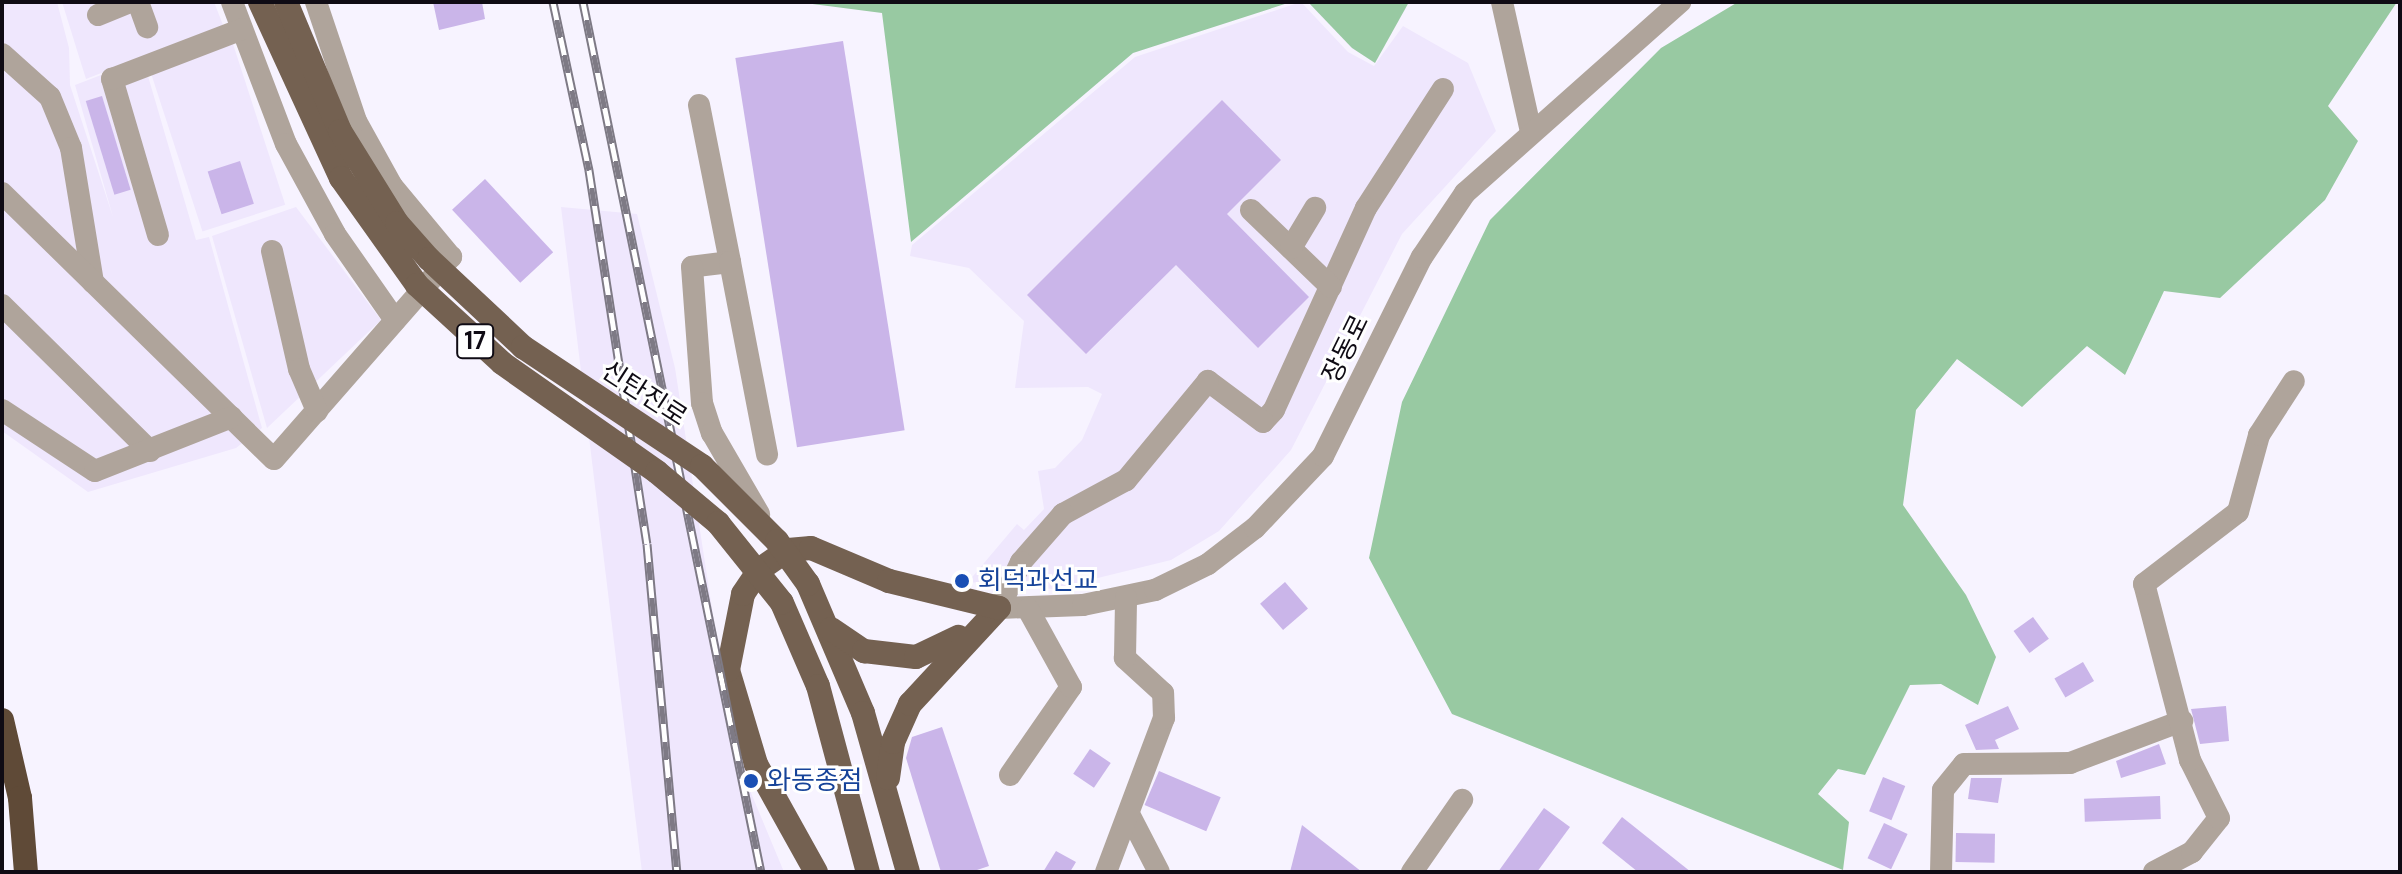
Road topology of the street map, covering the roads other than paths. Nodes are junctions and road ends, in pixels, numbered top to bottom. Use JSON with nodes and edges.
{"nodes":[{"id":1,"x":131,"y":2,"type":"edge"},
{"id":2,"x":138,"y":2,"type":"edge"},
{"id":3,"x":232,"y":2,"type":"edge"},
{"id":4,"x":260,"y":2,"type":"edge"},
{"id":5,"x":286,"y":2,"type":"edge"},
{"id":6,"x":316,"y":2,"type":"edge"},
{"id":7,"x":1502,"y":2,"type":"edge"},
{"id":8,"x":1680,"y":2,"type":"edge"},
{"id":9,"x":98,"y":15,"type":"dead end"},
{"id":10,"x":147,"y":27,"type":"dead end"},
{"id":11,"x":242,"y":29,"type":"junction"},
{"id":12,"x":2,"y":54,"type":"edge"},
{"id":13,"x":1443,"y":89,"type":"dead end"},
{"id":14,"x":699,"y":105,"type":"dead end"},
{"id":15,"x":1531,"y":132,"type":"junction"},
{"id":16,"x":2,"y":193,"type":"edge"},
{"id":17,"x":1315,"y":208,"type":"dead end"},
{"id":18,"x":1251,"y":210,"type":"dead end"},
{"id":19,"x":158,"y":235,"type":"dead end"},
{"id":20,"x":1291,"y":248,"type":"junction"},
{"id":21,"x":272,"y":251,"type":"dead end"},
{"id":22,"x":730,"y":262,"type":"junction"},
{"id":23,"x":93,"y":282,"type":"junction"},
{"id":24,"x":1331,"y":287,"type":"junction"},
{"id":25,"x":2,"y":305,"type":"edge"},
{"id":26,"x":395,"y":320,"type":"junction"},
{"id":27,"x":2294,"y":381,"type":"dead end"},
{"id":28,"x":2,"y":410,"type":"edge"},
{"id":29,"x":317,"y":411,"type":"junction"},
{"id":30,"x":232,"y":417,"type":"junction"},
{"id":31,"x":150,"y":451,"type":"junction"},
{"id":32,"x":767,"y":454,"type":"dead end"},
{"id":33,"x":788,"y":550,"type":"junction"},
{"id":34,"x":1126,"y":598,"type":"junction"},
{"id":35,"x":999,"y":608,"type":"junction"},
{"id":36,"x":1028,"y":609,"type":"junction"},
{"id":37,"x":831,"y":629,"type":"junction"},
{"id":38,"x":2,"y":720,"type":"edge"},
{"id":39,"x":2182,"y":721,"type":"junction"},
{"id":40,"x":1010,"y":775,"type":"dead end"},
{"id":41,"x":1462,"y":800,"type":"dead end"},
{"id":42,"x":889,"y":801,"type":"junction"},
{"id":43,"x":1129,"y":814,"type":"junction"},
{"id":44,"x":26,"y":872,"type":"edge"},
{"id":45,"x":816,"y":872,"type":"edge"},
{"id":46,"x":868,"y":872,"type":"edge"},
{"id":47,"x":908,"y":872,"type":"edge"},
{"id":48,"x":1106,"y":872,"type":"edge"},
{"id":49,"x":1159,"y":872,"type":"edge"},
{"id":50,"x":1412,"y":872,"type":"edge"},
{"id":51,"x":1941,"y":872,"type":"edge"},
{"id":52,"x":2154,"y":872,"type":"edge"}],
"edges":[{"from":1,"to":9,"type":"street"},
{"from":2,"to":10,"type":"street"},
{"from":3,"to":11,"type":"street"},
{"from":4,"to":46,"type":"main road","name":"신탄진로","number":"17","bridge":true},
{"from":5,"to":37,"type":"main road","name":"신탄진로","number":"17","bridge":true},
{"from":6,"to":26,"type":"street"},
{"from":7,"to":15,"type":"street"},
{"from":8,"to":15,"type":"street","name":"장동로"},
{"from":11,"to":19,"type":"street"},
{"from":11,"to":26,"type":"street"},
{"from":12,"to":23,"type":"street"},
{"from":13,"to":24,"type":"street"},
{"from":14,"to":22,"type":"street"},
{"from":15,"to":34,"type":"street","name":"장동로"},
{"from":16,"to":23,"type":"street"},
{"from":17,"to":20,"type":"street"},
{"from":18,"to":20,"type":"street"},
{"from":20,"to":24,"type":"street"},
{"from":21,"to":29,"type":"street"},
{"from":22,"to":32,"type":"street"},
{"from":22,"to":33,"type":"street"},
{"from":23,"to":30,"type":"street"},
{"from":24,"to":35,"type":"street"},
{"from":25,"to":31,"type":"street"},
{"from":26,"to":29,"type":"street"},
{"from":27,"to":39,"type":"street"},
{"from":28,"to":31,"type":"street"},
{"from":29,"to":30,"type":"street"},
{"from":30,"to":31,"type":"street"},
{"from":33,"to":35,"type":"main road"},
{"from":33,"to":45,"type":"main road"},
{"from":34,"to":36,"type":"street","name":"장동로"},
{"from":34,"to":43,"type":"street"},
{"from":35,"to":36,"type":"street","name":"장동로"},
{"from":35,"to":37,"type":"main road"},
{"from":35,"to":42,"type":"main road"},
{"from":36,"to":40,"type":"street"},
{"from":37,"to":42,"type":"main road","name":"신탄진로","number":"17"},
{"from":38,"to":44,"type":"highway"},
{"from":39,"to":51,"type":"street"},
{"from":39,"to":52,"type":"street"},
{"from":41,"to":50,"type":"street"},
{"from":42,"to":47,"type":"main road","name":"신탄진로","number":"17"},
{"from":43,"to":48,"type":"street"},
{"from":43,"to":49,"type":"street"}]}
